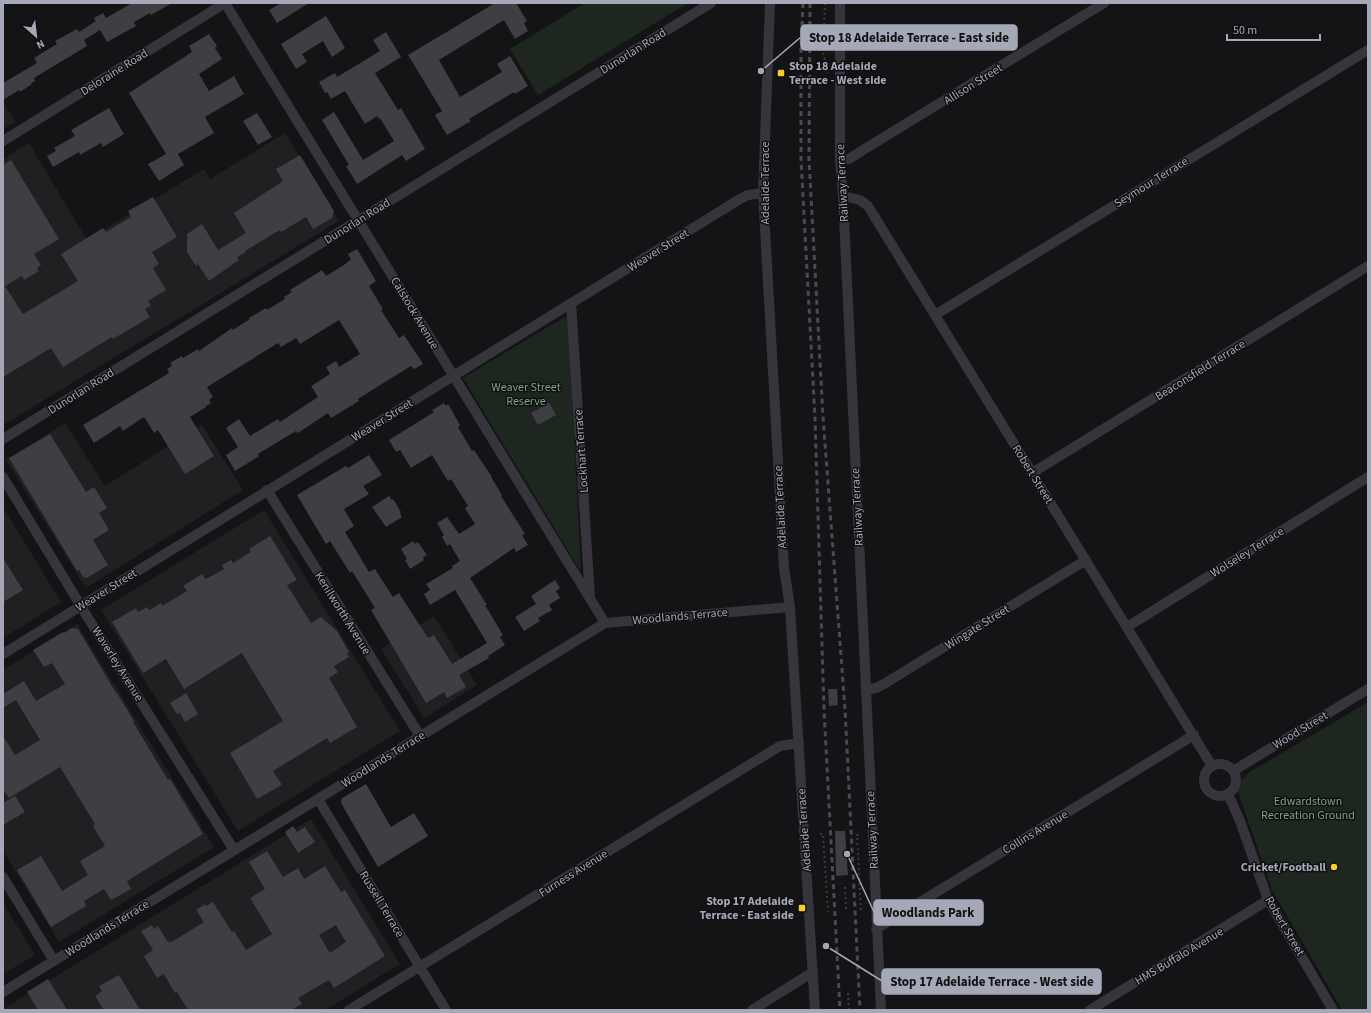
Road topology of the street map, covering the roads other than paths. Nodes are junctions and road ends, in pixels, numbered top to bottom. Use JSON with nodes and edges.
{"nodes":[{"id":1,"x":225,"y":3,"type":"edge"},
{"id":2,"x":711,"y":3,"type":"edge"},
{"id":3,"x":770,"y":3,"type":"edge"},
{"id":4,"x":840,"y":3,"type":"edge"},
{"id":5,"x":1104,"y":3,"type":"edge"},
{"id":6,"x":1368,"y":50,"type":"edge"},
{"id":7,"x":3,"y":140,"type":"edge"},
{"id":8,"x":840,"y":160,"type":"junction"},
{"id":9,"x":763,"y":193,"type":"junction"},
{"id":10,"x":843,"y":196,"type":"junction"},
{"id":11,"x":358,"y":220,"type":"junction"},
{"id":12,"x":1368,"y":266,"type":"edge"},
{"id":13,"x":571,"y":303,"type":"junction"},
{"id":14,"x":935,"y":315,"type":"junction"},
{"id":15,"x":453,"y":376,"type":"junction"},
{"id":16,"x":3,"y":439,"type":"edge"},
{"id":17,"x":1032,"y":473,"type":"junction"},
{"id":18,"x":1368,"y":477,"type":"edge"},
{"id":19,"x":3,"y":478,"type":"edge"},
{"id":20,"x":267,"y":490,"type":"junction"},
{"id":21,"x":1086,"y":560,"type":"junction"},
{"id":22,"x":590,"y":599,"type":"junction"},
{"id":23,"x":81,"y":606,"type":"junction"},
{"id":24,"x":790,"y":607,"type":"junction"},
{"id":25,"x":605,"y":623,"type":"junction"},
{"id":26,"x":1127,"y":627,"type":"junction"},
{"id":27,"x":3,"y":654,"type":"edge"},
{"id":28,"x":1368,"y":689,"type":"edge"},
{"id":29,"x":866,"y":690,"type":"junction"},
{"id":30,"x":1194,"y":735,"type":"junction"},
{"id":31,"x":420,"y":736,"type":"junction"},
{"id":32,"x":799,"y":743,"type":"junction"},
{"id":33,"x":1212,"y":766,"type":"junction"},
{"id":34,"x":1233,"y":771,"type":"junction"},
{"id":35,"x":1228,"y":794,"type":"junction"},
{"id":36,"x":318,"y":799,"type":"junction"},
{"id":37,"x":234,"y":850,"type":"junction"},
{"id":38,"x":3,"y":877,"type":"edge"},
{"id":39,"x":1268,"y":900,"type":"junction"},
{"id":40,"x":876,"y":929,"type":"junction"},
{"id":41,"x":54,"y":961,"type":"junction"},
{"id":42,"x":420,"y":967,"type":"junction"},
{"id":43,"x":813,"y":972,"type":"junction"},
{"id":44,"x":3,"y":992,"type":"edge"},
{"id":45,"x":349,"y":1010,"type":"edge"},
{"id":46,"x":446,"y":1010,"type":"edge"},
{"id":47,"x":752,"y":1010,"type":"edge"},
{"id":48,"x":815,"y":1010,"type":"edge"},
{"id":49,"x":881,"y":1010,"type":"edge"},
{"id":50,"x":1090,"y":1010,"type":"edge"},
{"id":51,"x":1333,"y":1010,"type":"edge"}],
"edges":[{"from":1,"to":7,"type":"street","name":"Deloraine Road"},
{"from":1,"to":11,"type":"street","name":"Calstock Avenue"},
{"from":2,"to":11,"type":"street","name":"Dunorlan Road"},
{"from":3,"to":9,"type":"street","name":"Adelaide Terrace"},
{"from":4,"to":8,"type":"street","name":"Railway Terrace"},
{"from":5,"to":8,"type":"street","name":"Allison Street"},
{"from":6,"to":14,"type":"street","name":"Seymour Terrace"},
{"from":8,"to":10,"type":"street","name":"Railway Terrace"},
{"from":9,"to":13,"type":"street","name":"Weaver Street"},
{"from":9,"to":24,"type":"street","name":"Adelaide Terrace"},
{"from":10,"to":14,"type":"street","name":"Robert Street"},
{"from":10,"to":29,"type":"street","name":"Railway Terrace"},
{"from":11,"to":15,"type":"street","name":"Calstock Avenue"},
{"from":11,"to":16,"type":"street","name":"Dunorlan Road"},
{"from":12,"to":17,"type":"street","name":"Beaconsfield Terrace"},
{"from":13,"to":15,"type":"street","name":"Weaver Street"},
{"from":13,"to":22,"type":"street","name":"Lockhart Terrace"},
{"from":14,"to":17,"type":"street","name":"Robert Street"},
{"from":15,"to":20,"type":"street","name":"Weaver Street"},
{"from":15,"to":22,"type":"street","name":"Calstock Avenue"},
{"from":17,"to":21,"type":"street","name":"Robert Street"},
{"from":18,"to":26,"type":"street","name":"Wolseley Terrace"},
{"from":19,"to":23,"type":"street","name":"Waverley Avenue"},
{"from":20,"to":23,"type":"street","name":"Weaver Street"},
{"from":20,"to":31,"type":"street","name":"Kenilworth Avenue"},
{"from":21,"to":26,"type":"street","name":"Robert Street"},
{"from":21,"to":29,"type":"street","name":"Wingate Street"},
{"from":22,"to":25,"type":"street","name":"Calstock Avenue"},
{"from":23,"to":27,"type":"street","name":"Weaver Street"},
{"from":23,"to":37,"type":"street","name":"Waverley Avenue"},
{"from":24,"to":25,"type":"street","name":"Woodlands Terrace"},
{"from":24,"to":32,"type":"street","name":"Adelaide Terrace"},
{"from":25,"to":31,"type":"street","name":"Woodlands Terrace"},
{"from":26,"to":30,"type":"street","name":"Robert Street"},
{"from":28,"to":34,"type":"street","name":"Wood Street"},
{"from":29,"to":40,"type":"street","name":"Railway Terrace"},
{"from":30,"to":33,"type":"street","name":"Robert Street"},
{"from":30,"to":40,"type":"street","name":"Collins Avenue"},
{"from":31,"to":36,"type":"street","name":"Woodlands Terrace"},
{"from":32,"to":42,"type":"street","name":"Furness Avenue"},
{"from":32,"to":43,"type":"street","name":"Adelaide Terrace"},
{"from":33,"to":34,"type":"street"},
{"from":33,"to":35,"type":"street"},
{"from":34,"to":35,"type":"street"},
{"from":35,"to":39,"type":"street","name":"Robert Street"},
{"from":36,"to":37,"type":"street","name":"Woodlands Terrace"},
{"from":36,"to":42,"type":"street","name":"Russell Terrace"},
{"from":37,"to":41,"type":"street","name":"Woodlands Terrace"},
{"from":38,"to":41,"type":"street"},
{"from":39,"to":50,"type":"street","name":"HMS Buffalo Avenue"},
{"from":39,"to":51,"type":"street","name":"Robert Street"},
{"from":40,"to":49,"type":"street","name":"Railway Terrace"},
{"from":41,"to":44,"type":"street","name":"Woodlands Terrace"},
{"from":42,"to":45,"type":"street","name":"Furness Avenue"},
{"from":42,"to":46,"type":"street","name":"Russell Terrace"},
{"from":43,"to":47,"type":"street"},
{"from":43,"to":48,"type":"street","name":"Adelaide Terrace"}]}
